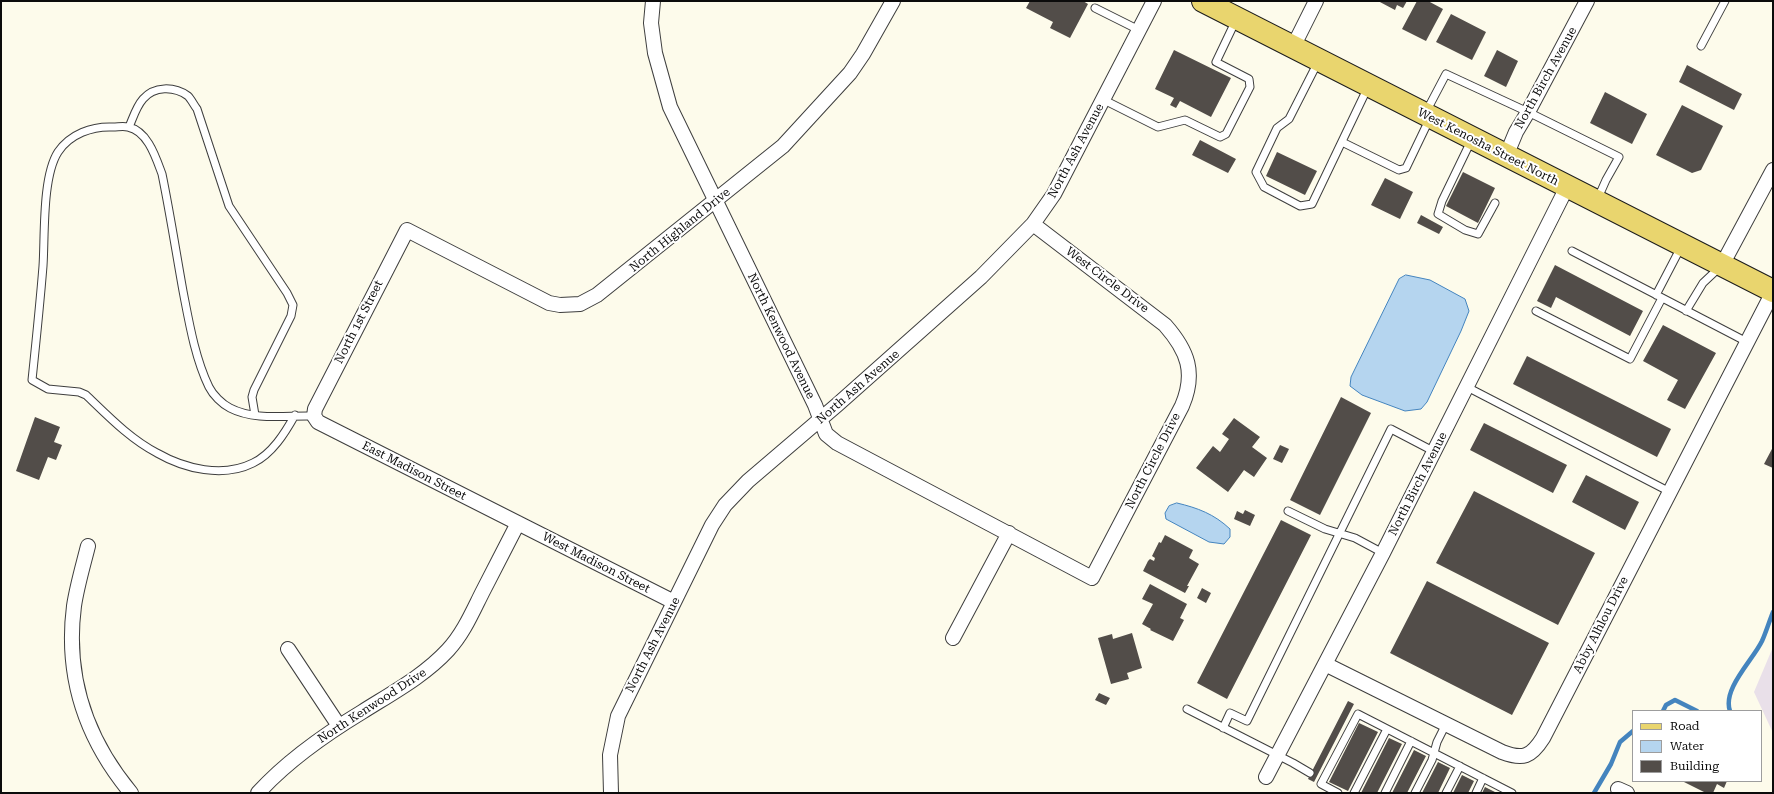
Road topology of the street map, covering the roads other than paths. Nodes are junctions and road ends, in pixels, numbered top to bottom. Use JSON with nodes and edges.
{"nodes":[{"id":1,"x":654,"y":1,"type":"edge"},
{"id":2,"x":894,"y":1,"type":"edge"},
{"id":3,"x":1154,"y":1,"type":"edge"},
{"id":4,"x":1316,"y":1,"type":"edge"},
{"id":5,"x":1587,"y":1,"type":"edge"},
{"id":6,"x":1725,"y":1,"type":"edge"},
{"id":7,"x":1212,"y":3,"type":"edge"},
{"id":8,"x":1094,"y":8,"type":"dead end"},
{"id":9,"x":1237,"y":18,"type":"junction"},
{"id":10,"x":1139,"y":30,"type":"junction"},
{"id":11,"x":1701,"y":46,"type":"dead end"},
{"id":12,"x":1293,"y":47,"type":"junction"},
{"id":13,"x":1319,"y":60,"type":"junction"},
{"id":14,"x":1368,"y":86,"type":"junction"},
{"id":15,"x":1104,"y":100,"type":"junction"},
{"id":16,"x":1528,"y":112,"type":"junction"},
{"id":17,"x":1427,"y":116,"type":"junction"},
{"id":18,"x":129,"y":127,"type":"junction"},
{"id":19,"x":1472,"y":139,"type":"junction"},
{"id":20,"x":1342,"y":142,"type":"junction"},
{"id":21,"x":1506,"y":156,"type":"junction"},
{"id":22,"x":1773,"y":170,"type":"edge"},
{"id":23,"x":1567,"y":187,"type":"junction"},
{"id":24,"x":715,"y":202,"type":"junction"},
{"id":25,"x":1596,"y":202,"type":"junction"},
{"id":26,"x":1495,"y":203,"type":"dead end"},
{"id":27,"x":1033,"y":224,"type":"junction"},
{"id":28,"x":407,"y":230,"type":"joint"},
{"id":29,"x":1682,"y":245,"type":"junction"},
{"id":30,"x":1572,"y":251,"type":"dead end"},
{"id":31,"x":1722,"y":265,"type":"junction"},
{"id":32,"x":1773,"y":292,"type":"edge"},
{"id":33,"x":1659,"y":297,"type":"junction"},
{"id":34,"x":1536,"y":311,"type":"dead end"},
{"id":35,"x":1686,"y":311,"type":"junction"},
{"id":36,"x":1178,"y":340,"type":"joint"},
{"id":37,"x":1747,"y":342,"type":"junction"},
{"id":38,"x":1466,"y":388,"type":"junction"},
{"id":39,"x":254,"y":415,"type":"junction"},
{"id":40,"x":294,"y":415,"type":"junction"},
{"id":41,"x":314,"y":416,"type":"junction"},
{"id":42,"x":819,"y":420,"type":"junction"},
{"id":43,"x":1434,"y":452,"type":"junction"},
{"id":44,"x":1670,"y":492,"type":"junction"},
{"id":45,"x":1288,"y":511,"type":"dead end"},
{"id":46,"x":518,"y":523,"type":"junction"},
{"id":47,"x":1009,"y":533,"type":"junction"},
{"id":48,"x":1340,"y":533,"type":"junction"},
{"id":49,"x":88,"y":546,"type":"dead end"},
{"id":50,"x":1383,"y":553,"type":"junction"},
{"id":51,"x":1092,"y":578,"type":"joint"},
{"id":52,"x":674,"y":602,"type":"junction"},
{"id":53,"x":953,"y":638,"type":"dead end"},
{"id":54,"x":288,"y":648,"type":"dead end"},
{"id":55,"x":1325,"y":664,"type":"junction"},
{"id":56,"x":1187,"y":709,"type":"dead end"},
{"id":57,"x":1446,"y":724,"type":"junction"},
{"id":58,"x":339,"y":726,"type":"junction"},
{"id":59,"x":1223,"y":728,"type":"junction"},
{"id":60,"x":1387,"y":729,"type":"junction"},
{"id":61,"x":1411,"y":741,"type":"junction"},
{"id":62,"x":1434,"y":753,"type":"junction"},
{"id":63,"x":1277,"y":755,"type":"junction"},
{"id":64,"x":1460,"y":766,"type":"junction"},
{"id":65,"x":1310,"y":773,"type":"dead end"},
{"id":66,"x":1266,"y":778,"type":"dead end"},
{"id":67,"x":1484,"y":778,"type":"junction"},
{"id":68,"x":1509,"y":792,"type":"edge"},
{"id":69,"x":131,"y":793,"type":"edge"},
{"id":70,"x":258,"y":793,"type":"edge"},
{"id":71,"x":611,"y":793,"type":"edge"},
{"id":72,"x":1338,"y":793,"type":"edge"},
{"id":73,"x":1354,"y":793,"type":"edge"},
{"id":74,"x":1385,"y":793,"type":"edge"},
{"id":75,"x":1415,"y":793,"type":"edge"},
{"id":76,"x":1446,"y":793,"type":"edge"},
{"id":77,"x":1476,"y":793,"type":"edge"}],
"edges":[{"from":1,"to":24,"type":"street","name":"North Kenwood Avenue"},
{"from":2,"to":24,"type":"street","name":"North Highland Drive"},
{"from":3,"to":10,"type":"street","name":"North Ash Avenue"},
{"from":4,"to":12,"type":"street"},
{"from":5,"to":16,"type":"street","name":"North Birch Avenue"},
{"from":6,"to":11,"type":"lane"},
{"from":7,"to":9,"type":"main road","name":"West Kenosha Street North"},
{"from":8,"to":10,"type":"lane"},
{"from":9,"to":12,"type":"main road","name":"West Kenosha Street North"},
{"from":9,"to":15,"type":"lane"},
{"from":10,"to":15,"type":"street","name":"North Ash Avenue"},
{"from":12,"to":13,"type":"main road","name":"West Kenosha Street North"},
{"from":13,"to":14,"type":"main road","name":"West Kenosha Street North"},
{"from":13,"to":20,"type":"lane"},
{"from":14,"to":17,"type":"main road","name":"West Kenosha Street North"},
{"from":14,"to":20,"type":"lane"},
{"from":15,"to":27,"type":"street","name":"North Ash Avenue"},
{"from":16,"to":17,"type":"lane"},
{"from":16,"to":21,"type":"street","name":"North Birch Avenue"},
{"from":16,"to":25,"type":"lane"},
{"from":17,"to":19,"type":"main road","name":"West Kenosha Street North"},
{"from":17,"to":20,"type":"lane"},
{"from":18,"to":39,"type":"lane"},
{"from":18,"to":39,"type":"lane"},
{"from":18,"to":40,"type":"lane"},
{"from":19,"to":21,"type":"main road","name":"West Kenosha Street North"},
{"from":19,"to":26,"type":"lane"},
{"from":21,"to":23,"type":"main road","name":"West Kenosha Street North"},
{"from":22,"to":31,"type":"street"},
{"from":23,"to":25,"type":"main road","name":"West Kenosha Street North"},
{"from":23,"to":38,"type":"street","name":"North Birch Avenue"},
{"from":24,"to":28,"type":"street","name":"North Highland Drive"},
{"from":24,"to":42,"type":"street","name":"North Kenwood Avenue"},
{"from":25,"to":29,"type":"main road","name":"West Kenosha Street North"},
{"from":27,"to":36,"type":"street","name":"West Circle Drive"},
{"from":27,"to":42,"type":"street","name":"North Ash Avenue"},
{"from":28,"to":41,"type":"street","name":"North 1st Street"},
{"from":29,"to":31,"type":"main road","name":"West Kenosha Street North"},
{"from":29,"to":33,"type":"lane"},
{"from":30,"to":33,"type":"lane"},
{"from":31,"to":32,"type":"main road","name":"West Kenosha Street North"},
{"from":31,"to":35,"type":"lane"},
{"from":32,"to":37,"type":"street","name":"Abby Alhlou Drive"},
{"from":33,"to":34,"type":"lane"},
{"from":33,"to":35,"type":"lane"},
{"from":35,"to":37,"type":"lane"},
{"from":36,"to":51,"type":"street","name":"North Circle Drive"},
{"from":37,"to":44,"type":"street","name":"Abby Alhlou Drive"},
{"from":38,"to":43,"type":"street","name":"North Birch Avenue"},
{"from":38,"to":44,"type":"lane"},
{"from":39,"to":40,"type":"lane"},
{"from":40,"to":41,"type":"lane"},
{"from":41,"to":46,"type":"street","name":"East Madison Street"},
{"from":42,"to":47,"type":"street","name":"North Kenwood Avenue"},
{"from":42,"to":52,"type":"street","name":"North Ash Avenue"},
{"from":43,"to":48,"type":"lane"},
{"from":43,"to":50,"type":"street","name":"North Birch Avenue"},
{"from":44,"to":57,"type":"street","name":"Abby Alhlou Drive"},
{"from":45,"to":48,"type":"lane"},
{"from":46,"to":52,"type":"street","name":"West Madison Street"},
{"from":46,"to":58,"type":"street","name":"North Kenwood Drive"},
{"from":47,"to":51,"type":"street","name":"North Kenwood Avenue"},
{"from":47,"to":53,"type":"street"},
{"from":48,"to":50,"type":"lane"},
{"from":48,"to":59,"type":"lane"},
{"from":49,"to":69,"type":"street"},
{"from":50,"to":55,"type":"street","name":"North Birch Avenue"},
{"from":52,"to":71,"type":"street","name":"North Ash Avenue"},
{"from":54,"to":58,"type":"street"},
{"from":55,"to":57,"type":"street","name":"Abby Alhlou Drive"},
{"from":55,"to":63,"type":"street","name":"North Birch Avenue"},
{"from":56,"to":59,"type":"lane"},
{"from":57,"to":62,"type":"lane"},
{"from":58,"to":70,"type":"street","name":"North Kenwood Drive"},
{"from":59,"to":63,"type":"lane"},
{"from":60,"to":61,"type":"lane"},
{"from":60,"to":72,"type":"lane"},
{"from":60,"to":73,"type":"lane"},
{"from":61,"to":62,"type":"lane"},
{"from":61,"to":74,"type":"lane"},
{"from":62,"to":64,"type":"lane"},
{"from":62,"to":75,"type":"lane"},
{"from":63,"to":65,"type":"lane"},
{"from":63,"to":66,"type":"street","name":"North Birch Avenue"},
{"from":64,"to":67,"type":"lane"},
{"from":64,"to":76,"type":"lane"},
{"from":67,"to":68,"type":"lane"},
{"from":67,"to":77,"type":"lane"}]}
